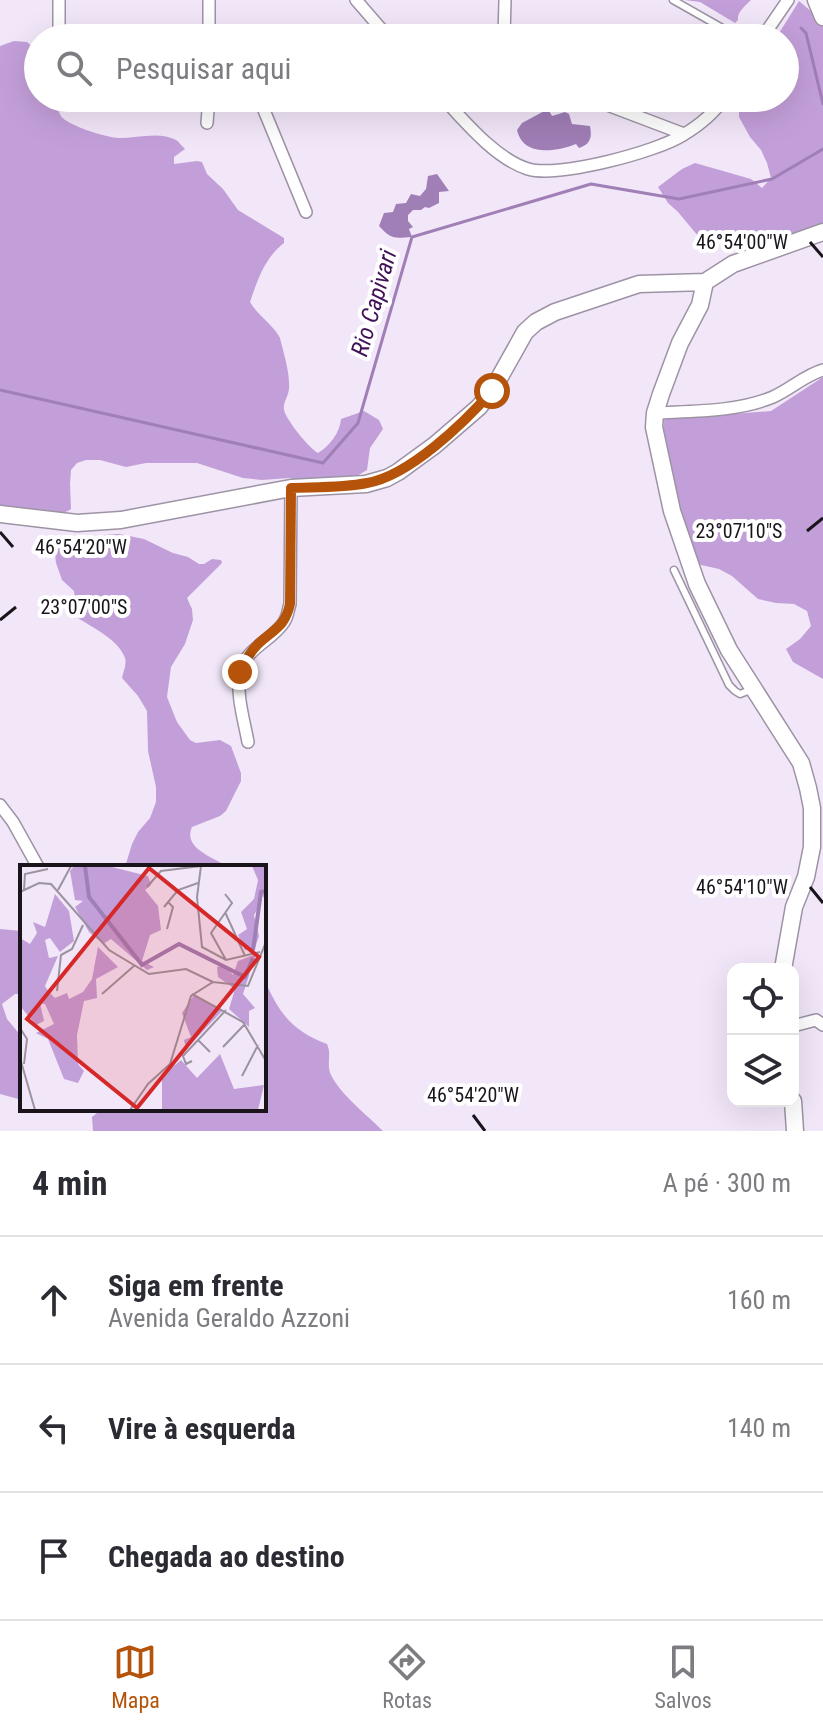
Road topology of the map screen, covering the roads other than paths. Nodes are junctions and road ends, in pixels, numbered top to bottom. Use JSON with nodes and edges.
{"nodes":[{"id":1,"x":59,"y":0,"type":"edge"},
{"id":2,"x":209,"y":0,"type":"edge"},
{"id":3,"x":356,"y":0,"type":"edge"},
{"id":4,"x":505,"y":0,"type":"edge"},
{"id":5,"x":673,"y":0,"type":"edge"},
{"id":6,"x":788,"y":0,"type":"edge"},
{"id":7,"x":816,"y":0,"type":"edge"},
{"id":8,"x":823,"y":17,"type":"edge"},
{"id":9,"x":59,"y":24,"type":"edge"},
{"id":10,"x":209,"y":24,"type":"edge"},
{"id":11,"x":377,"y":24,"type":"edge"},
{"id":12,"x":504,"y":24,"type":"edge"},
{"id":13,"x":715,"y":24,"type":"edge"},
{"id":14,"x":772,"y":24,"type":"edge"},
{"id":15,"x":208,"y":112,"type":"edge"},
{"id":16,"x":265,"y":112,"type":"edge"},
{"id":17,"x":457,"y":112,"type":"edge"},
{"id":18,"x":626,"y":112,"type":"edge"},
{"id":19,"x":712,"y":112,"type":"edge"},
{"id":20,"x":207,"y":123,"type":"dead end"},
{"id":21,"x":684,"y":134,"type":"junction"},
{"id":22,"x":306,"y":212,"type":"dead end"},
{"id":23,"x":823,"y":232,"type":"edge"},
{"id":24,"x":705,"y":282,"type":"junction"},
{"id":25,"x":823,"y":370,"type":"edge"},
{"id":26,"x":655,"y":413,"type":"junction"},
{"id":27,"x":291,"y":488,"type":"junction"},
{"id":28,"x":0,"y":514,"type":"edge"},
{"id":29,"x":674,"y":570,"type":"dead end"},
{"id":30,"x":753,"y":689,"type":"junction"},
{"id":31,"x":248,"y":742,"type":"dead end"},
{"id":32,"x":0,"y":805,"type":"edge"},
{"id":33,"x":37,"y":865,"type":"edge"},
{"id":34,"x":784,"y":963,"type":"edge"},
{"id":35,"x":799,"y":1024,"type":"edge"},
{"id":36,"x":823,"y":1025,"type":"edge"},
{"id":37,"x":793,"y":1107,"type":"edge"},
{"id":38,"x":795,"y":1131,"type":"edge"}],
"edges":[{"from":1,"to":9,"type":"street"},
{"from":2,"to":10,"type":"street"},
{"from":3,"to":11,"type":"street"},
{"from":4,"to":12,"type":"street"},
{"from":5,"to":13,"type":"lane"},
{"from":6,"to":14,"type":"street"},
{"from":7,"to":8,"type":"street"},
{"from":15,"to":20,"type":"street"},
{"from":16,"to":22,"type":"street"},
{"from":17,"to":21,"type":"street"},
{"from":18,"to":21,"type":"street"},
{"from":19,"to":21,"type":"street"},
{"from":23,"to":24,"type":"street"},
{"from":24,"to":26,"type":"street"},
{"from":24,"to":27,"type":"street"},
{"from":25,"to":26,"type":"street"},
{"from":26,"to":30,"type":"street"},
{"from":27,"to":28,"type":"street"},
{"from":27,"to":31,"type":"street"},
{"from":29,"to":30,"type":"lane"},
{"from":30,"to":34,"type":"street"},
{"from":32,"to":33,"type":"street"},
{"from":35,"to":36,"type":"street"},
{"from":37,"to":38,"type":"street"}]}
